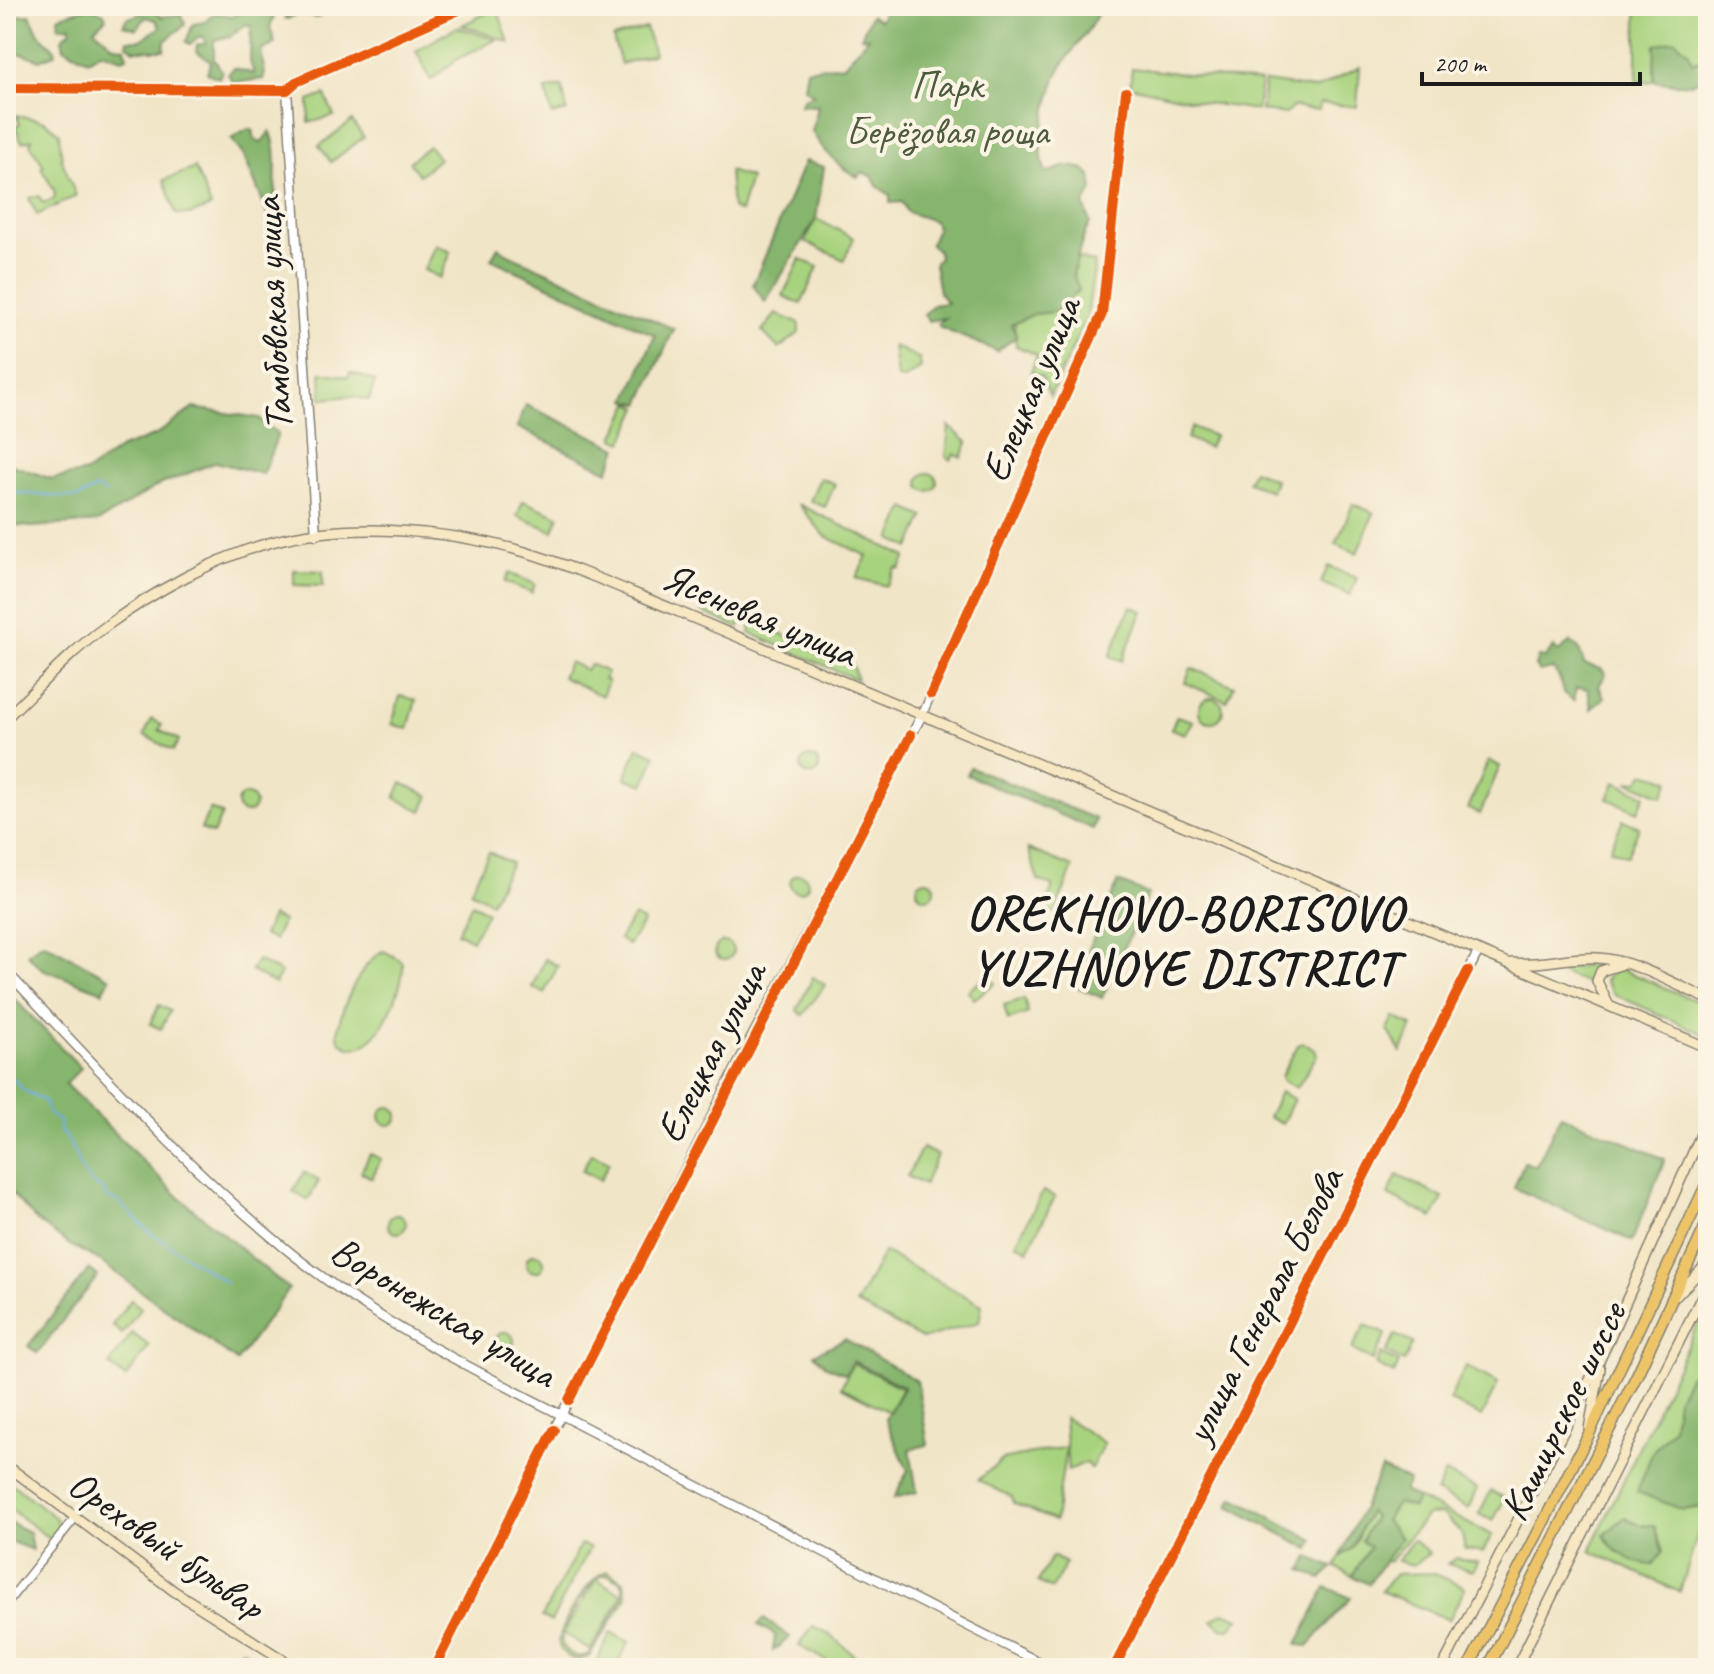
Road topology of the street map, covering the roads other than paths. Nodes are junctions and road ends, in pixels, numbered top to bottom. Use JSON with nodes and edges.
{"nodes":[{"id":1,"x":468,"y":6,"type":"edge"},
{"id":2,"x":6,"y":88,"type":"edge"},
{"id":3,"x":287,"y":90,"type":"junction"},
{"id":4,"x":1126,"y":92,"type":"dead end"},
{"id":5,"x":316,"y":535,"type":"junction"},
{"id":6,"x":922,"y":715,"type":"junction"},
{"id":7,"x":6,"y":718,"type":"edge"},
{"id":8,"x":1478,"y":952,"type":"junction"},
{"id":9,"x":1501,"y":962,"type":"junction"},
{"id":10,"x":1628,"y":965,"type":"junction"},
{"id":11,"x":6,"y":971,"type":"edge"},
{"id":12,"x":1708,"y":999,"type":"edge"},
{"id":13,"x":1613,"y":1009,"type":"junction"},
{"id":14,"x":1708,"y":1048,"type":"edge"},
{"id":15,"x":1708,"y":1119,"type":"edge"},
{"id":16,"x":1708,"y":1181,"type":"edge"},
{"id":17,"x":1708,"y":1221,"type":"edge"},
{"id":18,"x":1708,"y":1263,"type":"edge"},
{"id":19,"x":1708,"y":1284,"type":"edge"},
{"id":20,"x":1672,"y":1302,"type":"junction"},
{"id":21,"x":1603,"y":1353,"type":"junction"},
{"id":22,"x":561,"y":1415,"type":"junction"},
{"id":23,"x":1588,"y":1436,"type":"junction"},
{"id":24,"x":6,"y":1465,"type":"edge"},
{"id":25,"x":75,"y":1518,"type":"junction"},
{"id":26,"x":6,"y":1604,"type":"edge"},
{"id":27,"x":296,"y":1668,"type":"edge"},
{"id":28,"x":434,"y":1668,"type":"edge"},
{"id":29,"x":1051,"y":1668,"type":"edge"},
{"id":30,"x":1114,"y":1668,"type":"edge"},
{"id":31,"x":1442,"y":1668,"type":"edge"},
{"id":32,"x":1468,"y":1668,"type":"edge"},
{"id":33,"x":1488,"y":1668,"type":"edge"},
{"id":34,"x":1516,"y":1668,"type":"edge"}],
"edges":[{"from":1,"to":3,"type":"street"},
{"from":2,"to":3,"type":"street"},
{"from":3,"to":5,"type":"street","name":"Тамбовская улица"},
{"from":4,"to":6,"type":"street","name":"Елецкая улица"},
{"from":5,"to":6,"type":"main road","name":"Ясеневая улица"},
{"from":5,"to":7,"type":"main road","name":"Ясеневая улица"},
{"from":6,"to":8,"type":"main road","name":"Ясеневая улица"},
{"from":6,"to":22,"type":"street","name":"Елецкая улица"},
{"from":8,"to":9,"type":"main road","name":"Ясеневая улица"},
{"from":8,"to":30,"type":"street","name":"улица Генерала Белова"},
{"from":9,"to":10,"type":"main road","name":"Ясеневая улица"},
{"from":9,"to":13,"type":"main road","name":"Ясеневая улица"},
{"from":10,"to":12,"type":"main road","name":"Ясеневая улица"},
{"from":10,"to":13,"type":"main road"},
{"from":11,"to":22,"type":"street","name":"Воронежская улица"},
{"from":13,"to":14,"type":"main road","name":"Ясеневая улица"},
{"from":15,"to":21,"type":"main road"},
{"from":16,"to":23,"type":"main road","name":"Каширское шоссе"},
{"from":17,"to":20,"type":"main road","name":"Каширское шоссе"},
{"from":18,"to":20,"type":"main road"},
{"from":19,"to":34,"type":"main road"},
{"from":20,"to":33,"type":"main road","name":"Каширское шоссе"},
{"from":21,"to":23,"type":"main road"},
{"from":21,"to":31,"type":"main road"},
{"from":22,"to":28,"type":"street","name":"Елецкая улица"},
{"from":22,"to":29,"type":"street","name":"Воронежская улица"},
{"from":23,"to":32,"type":"main road","name":"Каширское шоссе"},
{"from":24,"to":25,"type":"main road","name":"Ореховый бульвар"},
{"from":25,"to":26,"type":"street"},
{"from":25,"to":27,"type":"main road","name":"Ореховый бульвар"}]}
